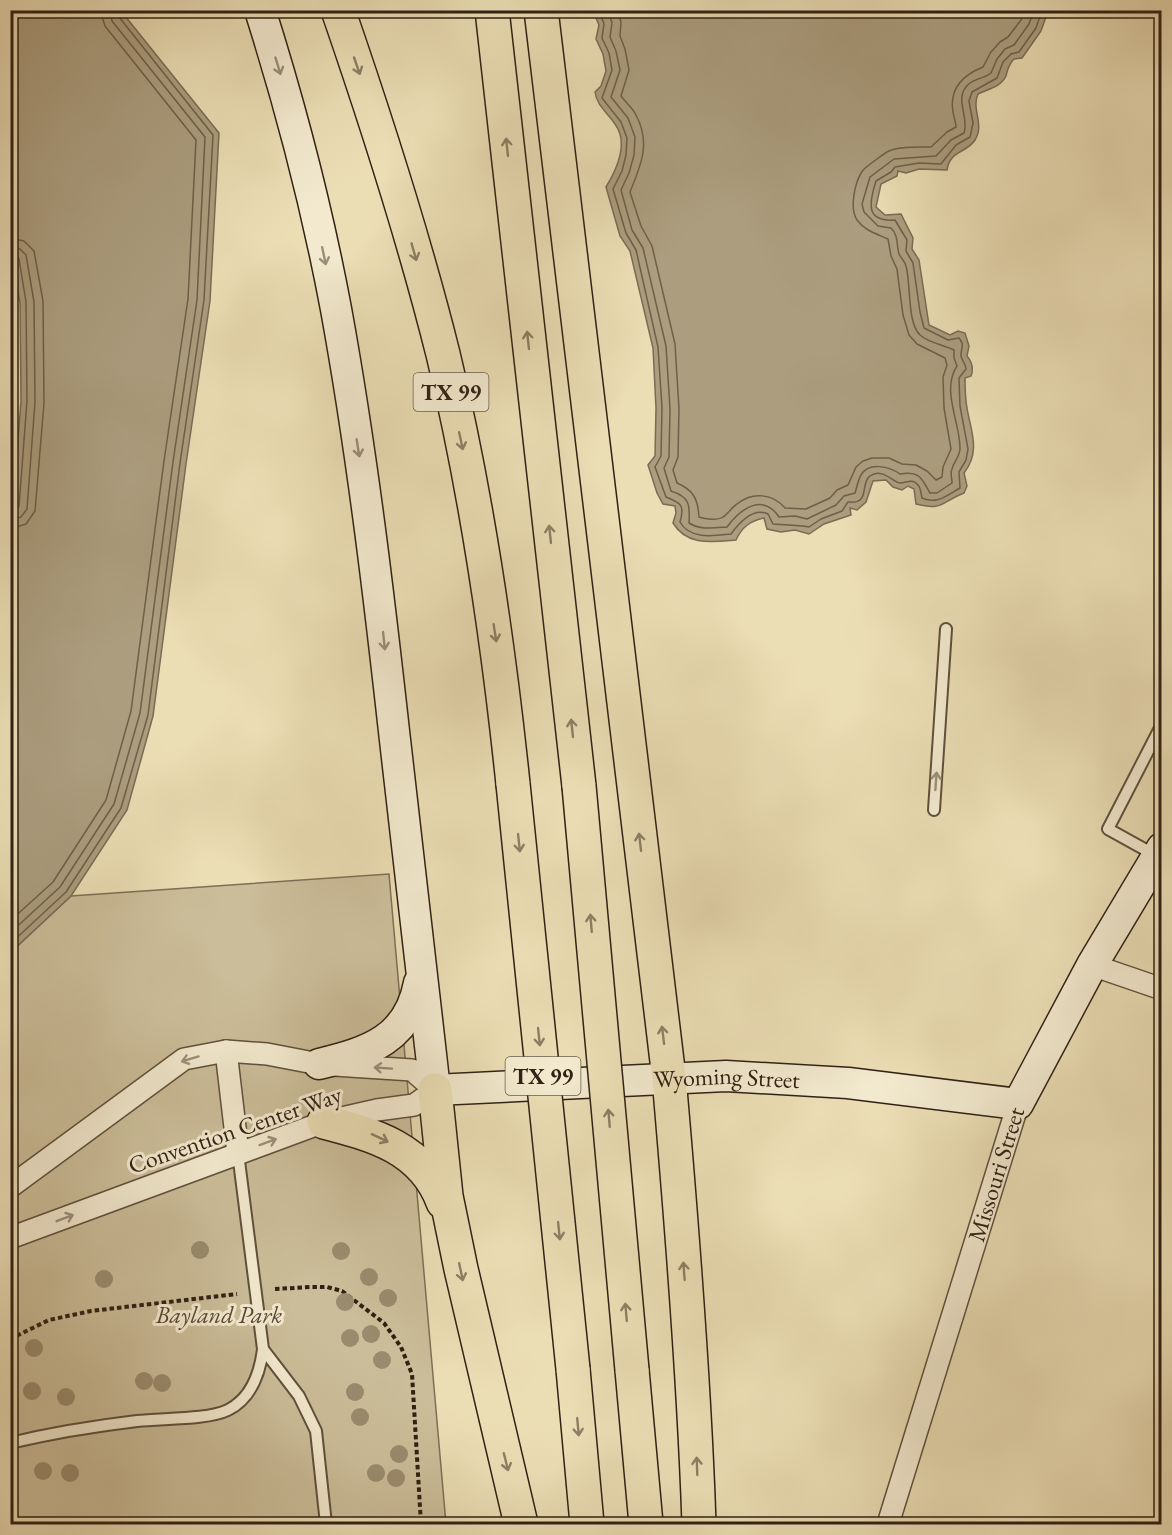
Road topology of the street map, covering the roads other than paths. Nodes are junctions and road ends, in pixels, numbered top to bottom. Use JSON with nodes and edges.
{"nodes":[{"id":1,"x":260,"y":10,"type":"edge"},
{"id":2,"x":338,"y":10,"type":"edge"},
{"id":3,"x":492,"y":10,"type":"edge"},
{"id":4,"x":541,"y":10,"type":"edge"},
{"id":5,"x":946,"y":629,"type":"dead end"},
{"id":6,"x":1161,"y":724,"type":"edge"},
{"id":7,"x":934,"y":810,"type":"dead end"},
{"id":8,"x":1159,"y":852,"type":"edge"},
{"id":9,"x":1092,"y":965,"type":"junction"},
{"id":10,"x":421,"y":968,"type":"junction"},
{"id":11,"x":1161,"y":989,"type":"edge"},
{"id":12,"x":226,"y":1051,"type":"junction"},
{"id":13,"x":319,"y":1064,"type":"junction"},
{"id":14,"x":669,"y":1078,"type":"junction"},
{"id":15,"x":435,"y":1090,"type":"junction"},
{"id":16,"x":1018,"y":1104,"type":"junction"},
{"id":17,"x":324,"y":1122,"type":"junction"},
{"id":18,"x":238,"y":1153,"type":"junction"},
{"id":19,"x":10,"y":1187,"type":"edge"},
{"id":20,"x":454,"y":1233,"type":"junction"},
{"id":21,"x":10,"y":1238,"type":"edge"},
{"id":22,"x":262,"y":1349,"type":"junction"},
{"id":23,"x":10,"y":1443,"type":"edge"},
{"id":24,"x":326,"y":1524,"type":"edge"},
{"id":25,"x":521,"y":1524,"type":"edge"},
{"id":26,"x":587,"y":1524,"type":"edge"},
{"id":27,"x":646,"y":1524,"type":"edge"},
{"id":28,"x":699,"y":1524,"type":"edge"},
{"id":29,"x":888,"y":1524,"type":"edge"}],
"edges":[{"from":1,"to":10,"type":"main road","one_way":true},
{"from":2,"to":26,"type":"highway","number":"TX 99","one_way":true,"bridge":true},
{"from":27,"to":3,"type":"highway","number":"TX 99","one_way":true,"bridge":true},
{"from":14,"to":4,"type":"highway","one_way":true},
{"from":7,"to":5,"type":"lane","one_way":true},
{"from":6,"to":8,"type":"lane"},
{"from":8,"to":9,"type":"main road","name":"Missouri Street"},
{"from":9,"to":11,"type":"street"},
{"from":9,"to":16,"type":"main road","name":"Missouri Street"},
{"from":10,"to":13,"type":"main road"},
{"from":10,"to":15,"type":"main road"},
{"from":12,"to":13,"type":"street","name":"Convention Center Way"},
{"from":12,"to":18,"type":"street"},
{"from":12,"to":19,"type":"street","name":"Convention Center Way","one_way":true},
{"from":15,"to":13,"type":"street","name":"Convention Center Way","one_way":true},
{"from":14,"to":15,"type":"main road","name":"Wyoming Street"},
{"from":14,"to":16,"type":"main road","name":"Wyoming Street"},
{"from":28,"to":14,"type":"highway","one_way":true},
{"from":15,"to":17,"type":"street","name":"Convention Center Way"},
{"from":15,"to":20,"type":"highway"},
{"from":16,"to":29,"type":"street","name":"Missouri Street"},
{"from":18,"to":17,"type":"street","name":"Convention Center Way","one_way":true},
{"from":17,"to":20,"type":"highway","one_way":true},
{"from":21,"to":18,"type":"street","name":"Convention Center Way","one_way":true},
{"from":18,"to":22,"type":"lane"},
{"from":20,"to":25,"type":"highway","one_way":true},
{"from":22,"to":23,"type":"lane"},
{"from":22,"to":24,"type":"lane"}]}
